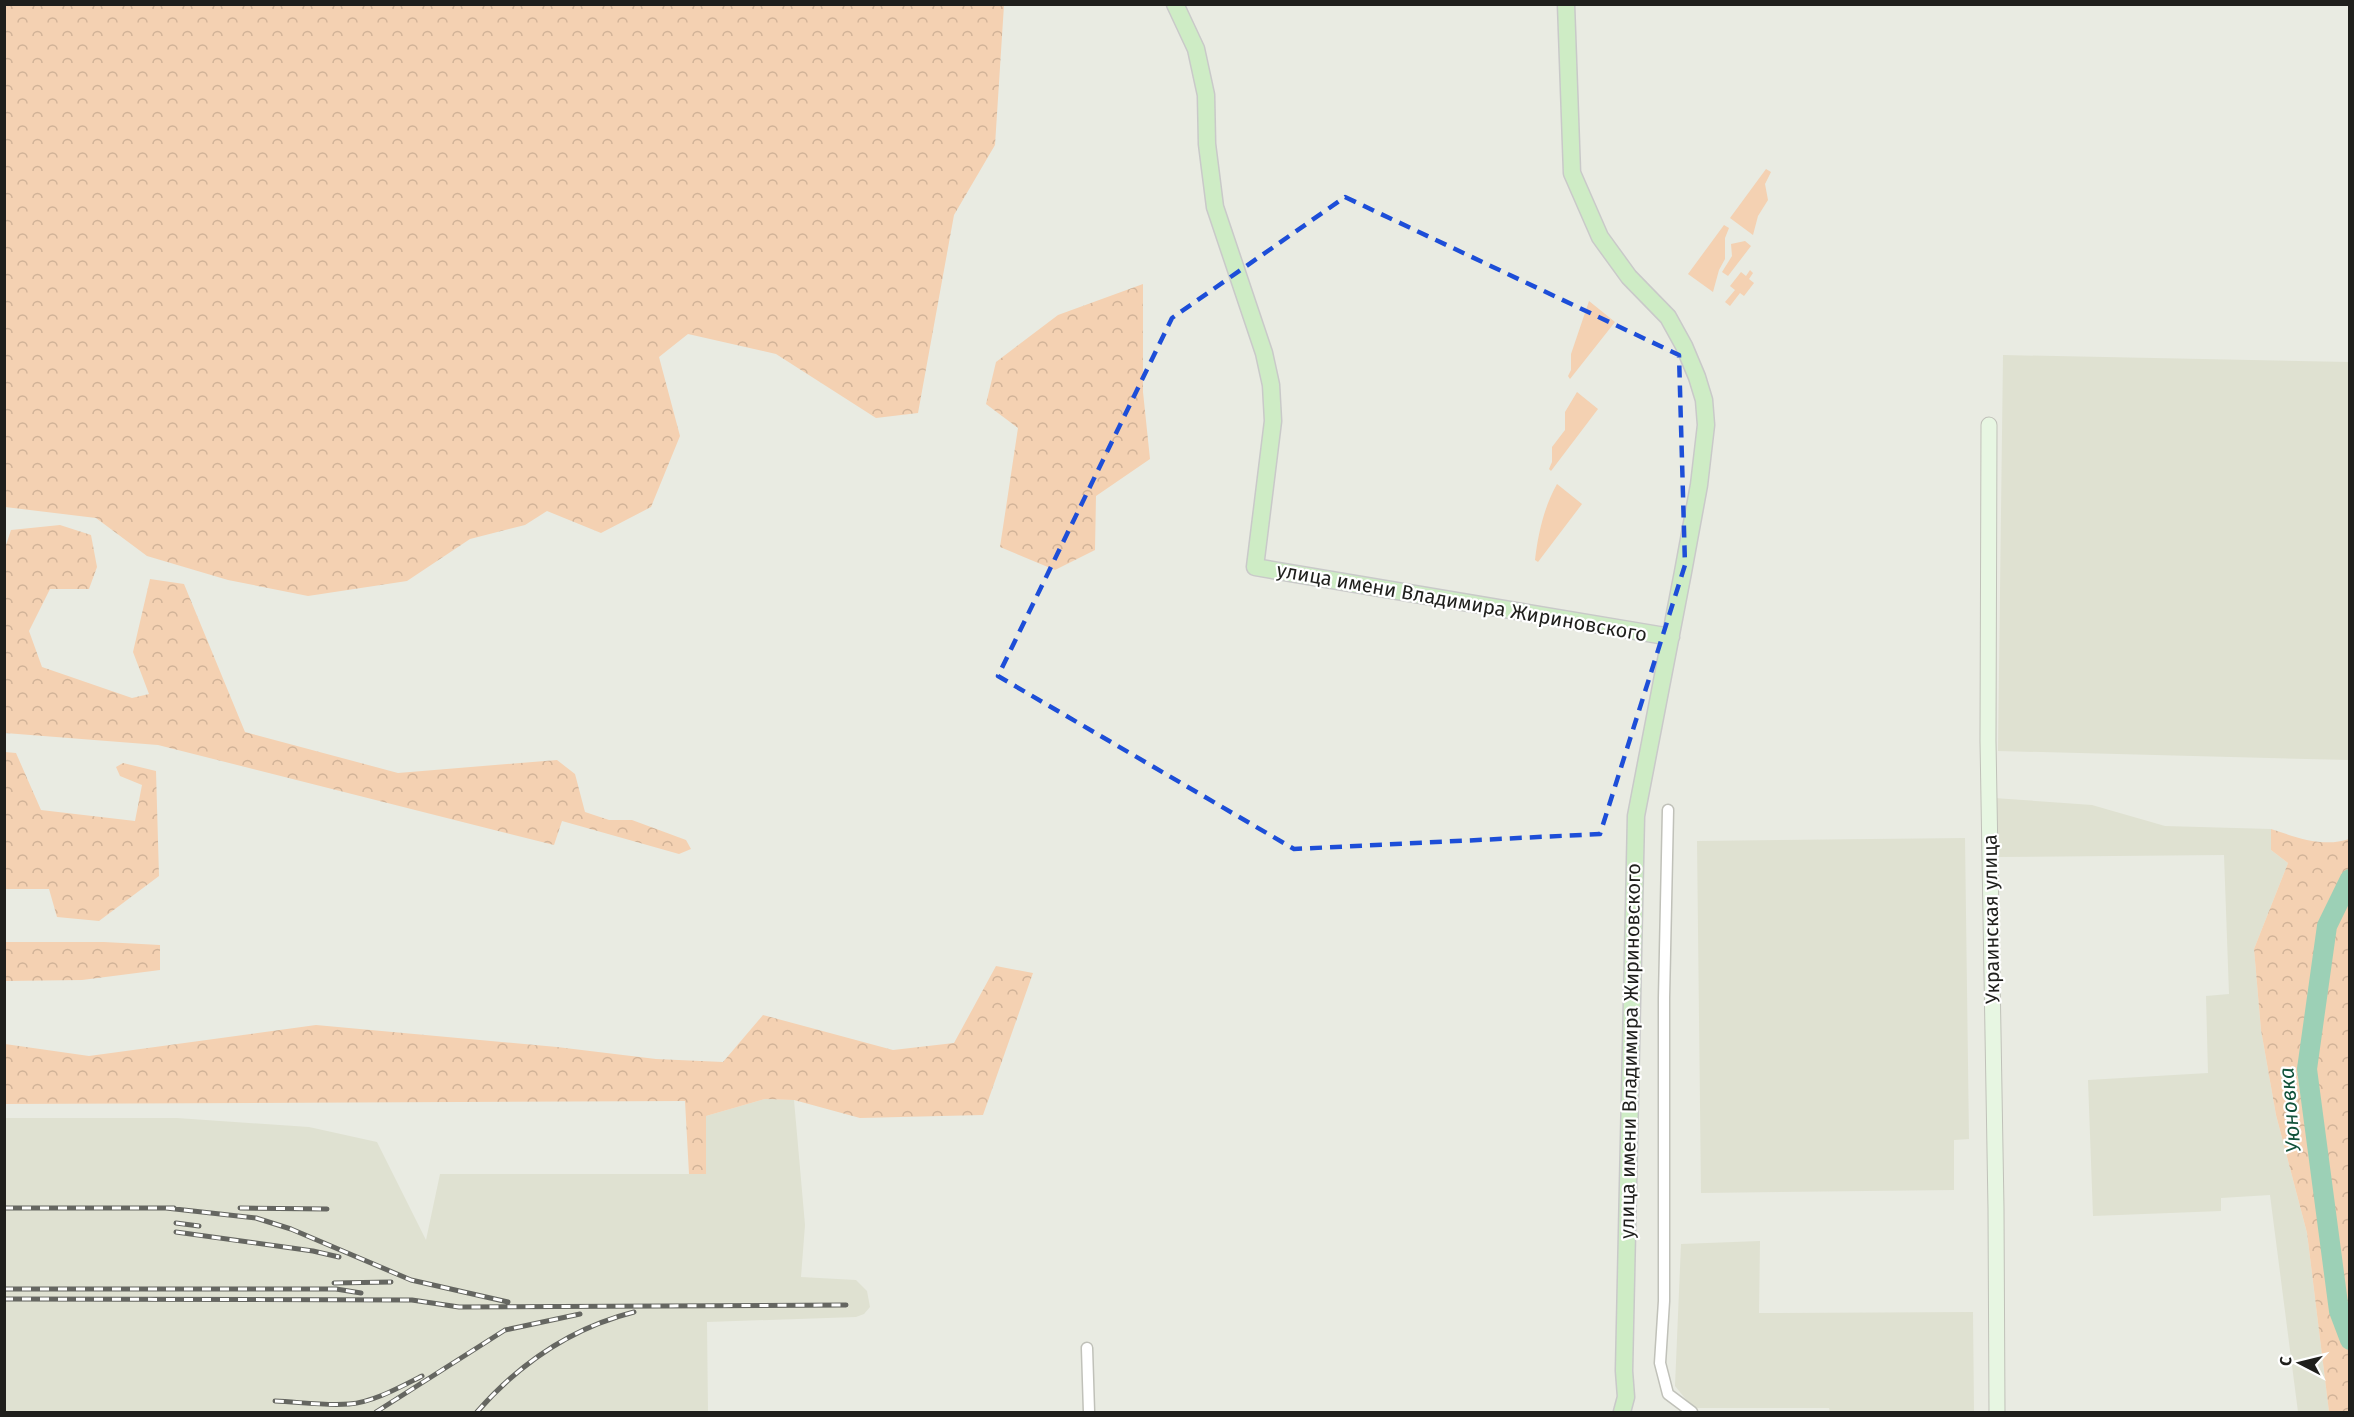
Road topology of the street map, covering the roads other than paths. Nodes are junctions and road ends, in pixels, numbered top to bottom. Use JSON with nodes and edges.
{"nodes":[{"id":1,"x":1176,"y":4,"type":"edge"},
{"id":2,"x":1566,"y":4,"type":"edge"},
{"id":3,"x":1989,"y":425,"type":"dead end"},
{"id":4,"x":1671,"y":637,"type":"junction"},
{"id":5,"x":1668,"y":810,"type":"dead end"},
{"id":6,"x":1087,"y":1348,"type":"dead end"},
{"id":7,"x":1626,"y":1407,"type":"edge"},
{"id":8,"x":1089,"y":1413,"type":"edge"},
{"id":9,"x":1692,"y":1413,"type":"edge"},
{"id":10,"x":1997,"y":1413,"type":"edge"}],
"edges":[{"from":1,"to":4,"type":"main road","name":"улица имени Владимира Жириновского"},
{"from":2,"to":4,"type":"main road","name":"улица имени Владимира Жириновского"},
{"from":3,"to":10,"type":"main road","name":"Украинская улица"},
{"from":4,"to":7,"type":"main road","name":"улица имени Владимира Жириновского"},
{"from":5,"to":9,"type":"street"},
{"from":6,"to":8,"type":"street"}]}
